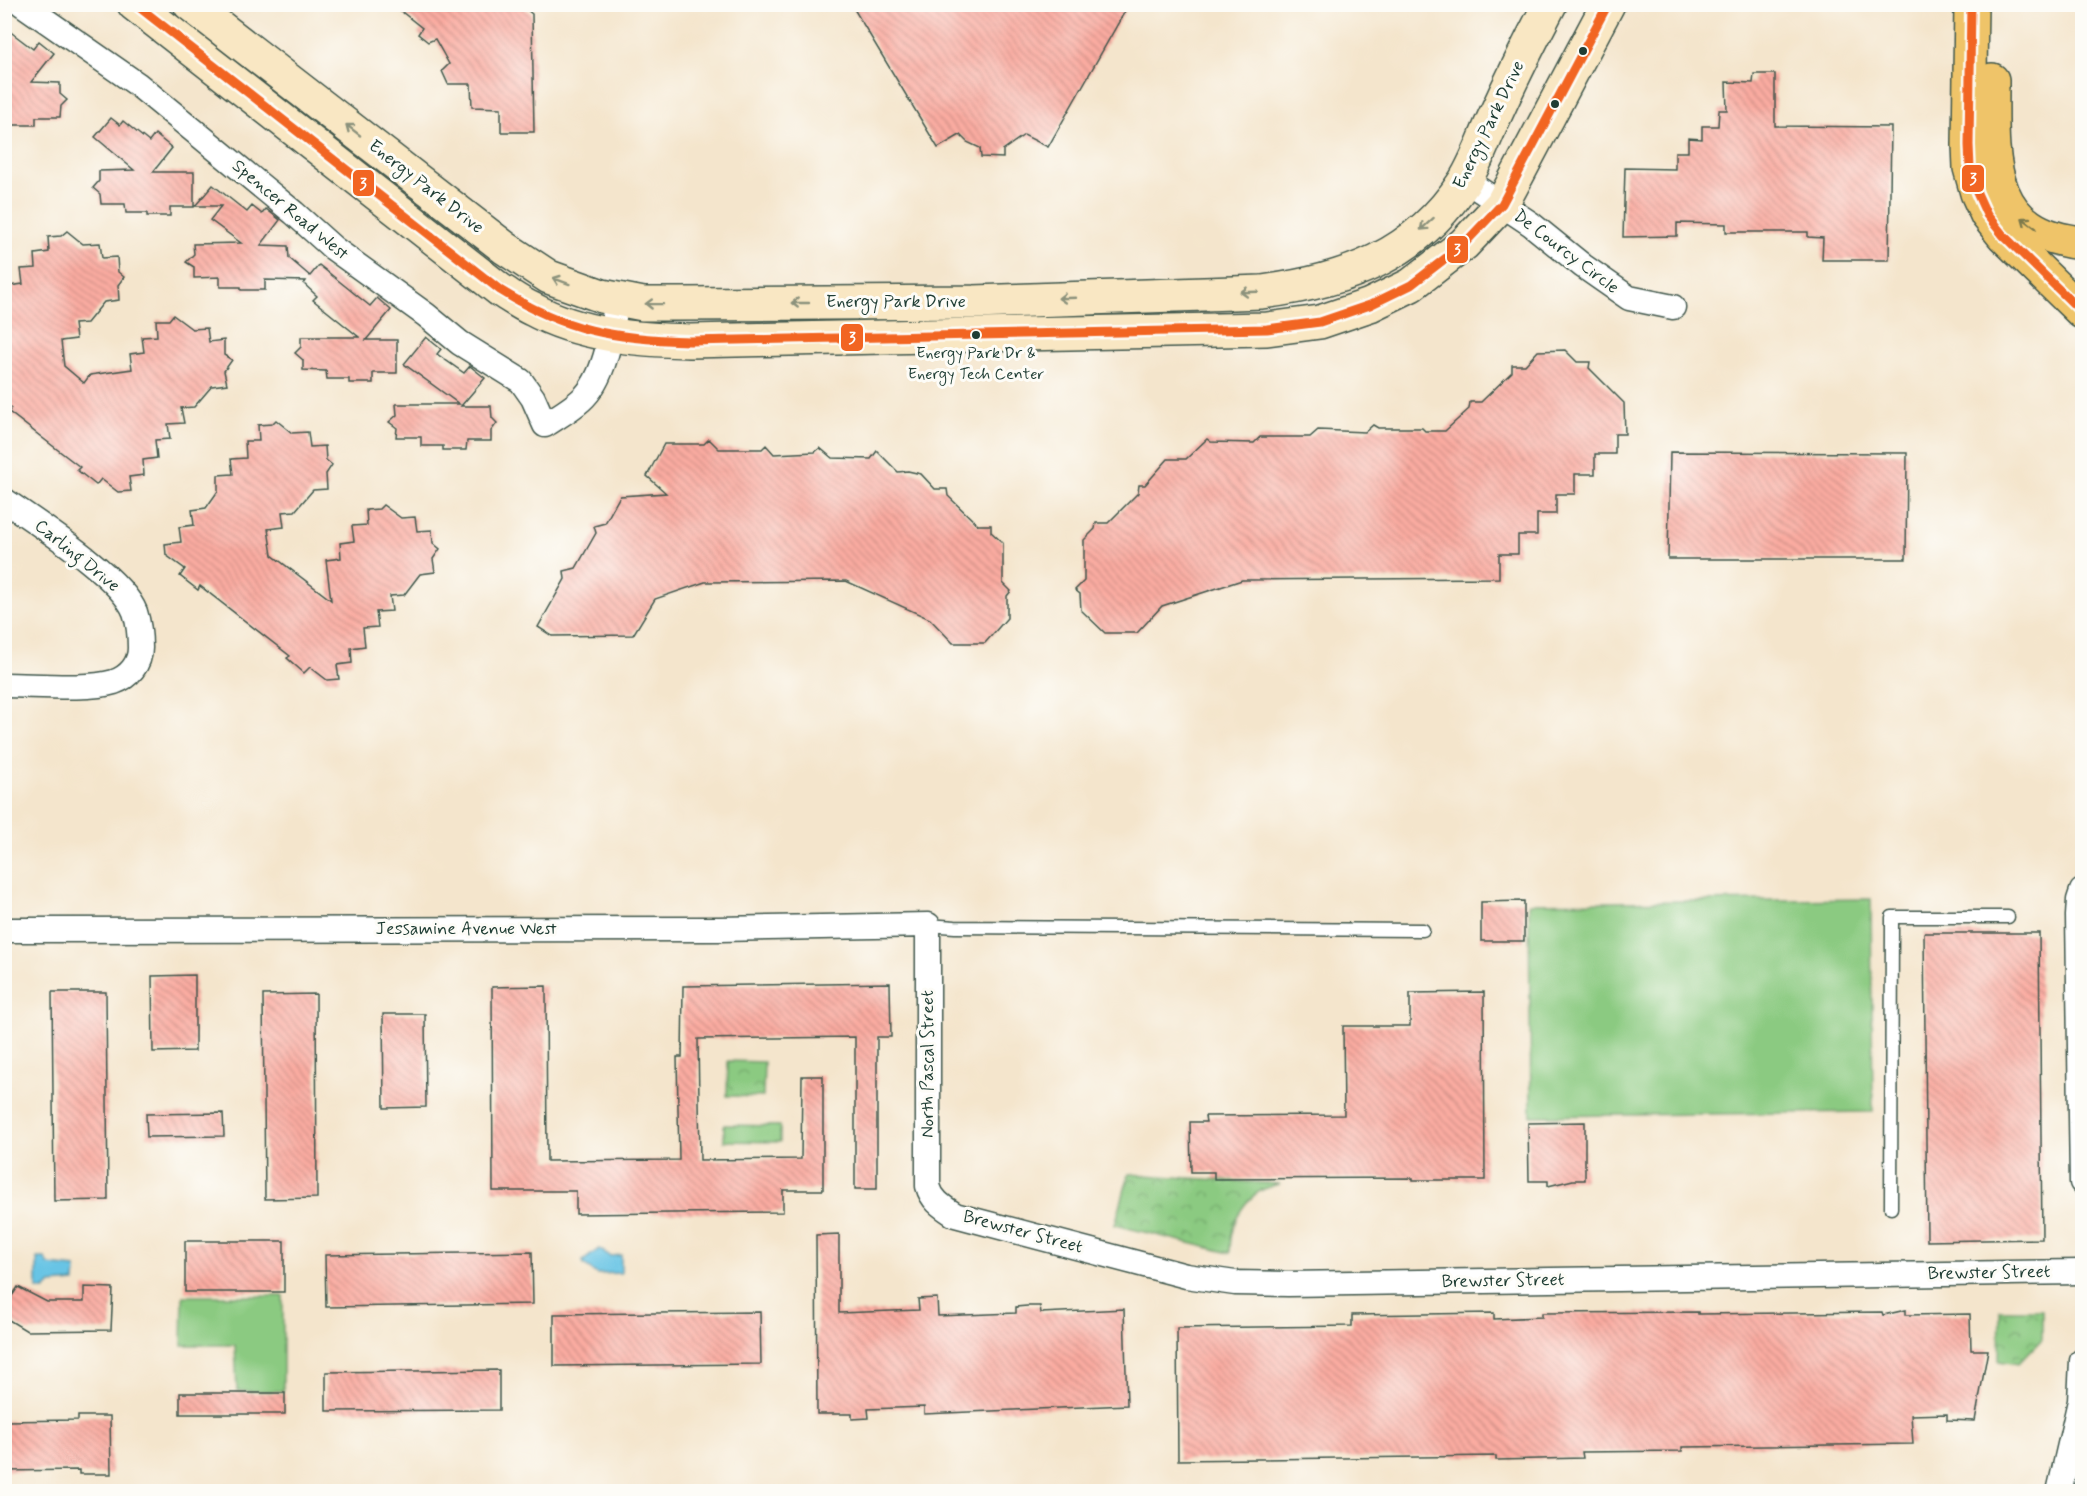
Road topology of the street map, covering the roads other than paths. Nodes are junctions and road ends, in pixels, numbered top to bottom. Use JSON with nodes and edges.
{"nodes":[{"id":1,"x":22,"y":4,"type":"edge"},
{"id":2,"x":134,"y":4,"type":"edge"},
{"id":3,"x":190,"y":4,"type":"edge"},
{"id":4,"x":1550,"y":4,"type":"edge"},
{"id":5,"x":1608,"y":4,"type":"edge"},
{"id":6,"x":1971,"y":4,"type":"edge"},
{"id":7,"x":1993,"y":4,"type":"edge"},
{"id":8,"x":1465,"y":180,"type":"junction"},
{"id":9,"x":1502,"y":204,"type":"junction"},
{"id":10,"x":2082,"y":243,"type":"edge"},
{"id":11,"x":617,"y":299,"type":"junction"},
{"id":12,"x":1673,"y":307,"type":"dead end"},
{"id":13,"x":2082,"y":312,"type":"edge"},
{"id":14,"x":612,"y":335,"type":"junction"},
{"id":15,"x":4,"y":500,"type":"edge"},
{"id":16,"x":4,"y":685,"type":"edge"},
{"id":17,"x":2082,"y":891,"type":"edge"},
{"id":18,"x":2008,"y":917,"type":"dead end"},
{"id":19,"x":928,"y":925,"type":"junction"},
{"id":20,"x":4,"y":930,"type":"edge"},
{"id":21,"x":1423,"y":930,"type":"dead end"},
{"id":22,"x":2082,"y":1182,"type":"edge"},
{"id":23,"x":936,"y":1201,"type":"joint"},
{"id":24,"x":1891,"y":1208,"type":"dead end"},
{"id":25,"x":2082,"y":1272,"type":"edge"},
{"id":26,"x":2082,"y":1362,"type":"edge"},
{"id":27,"x":2059,"y":1491,"type":"edge"}],
"edges":[{"from":1,"to":14,"type":"street","name":"Spencer Road West"},
{"from":2,"to":14,"type":"street","name":"Energy Park Drive"},
{"from":11,"to":3,"type":"street","name":"Energy Park Drive","one_way":true},
{"from":4,"to":8,"type":"street","name":"Energy Park Drive"},
{"from":5,"to":9,"type":"street","name":"Energy Park Drive"},
{"from":6,"to":13,"type":"main road"},
{"from":10,"to":7,"type":"main road","one_way":true},
{"from":8,"to":9,"type":"street","name":"De Courcy Circle"},
{"from":8,"to":11,"type":"street","name":"Energy Park Drive","one_way":true},
{"from":9,"to":12,"type":"street","name":"De Courcy Circle"},
{"from":9,"to":14,"type":"street","name":"Energy Park Drive"},
{"from":11,"to":14,"type":"street"},
{"from":15,"to":16,"type":"street","name":"Carling Drive"},
{"from":17,"to":22,"type":"street"},
{"from":18,"to":24,"type":"lane"},
{"from":19,"to":20,"type":"street","name":"Jessamine Avenue West"},
{"from":19,"to":21,"type":"lane"},
{"from":19,"to":23,"type":"street","name":"North Pascal Street"},
{"from":23,"to":25,"type":"street","name":"Brewster Street"},
{"from":26,"to":27,"type":"street"}]}
